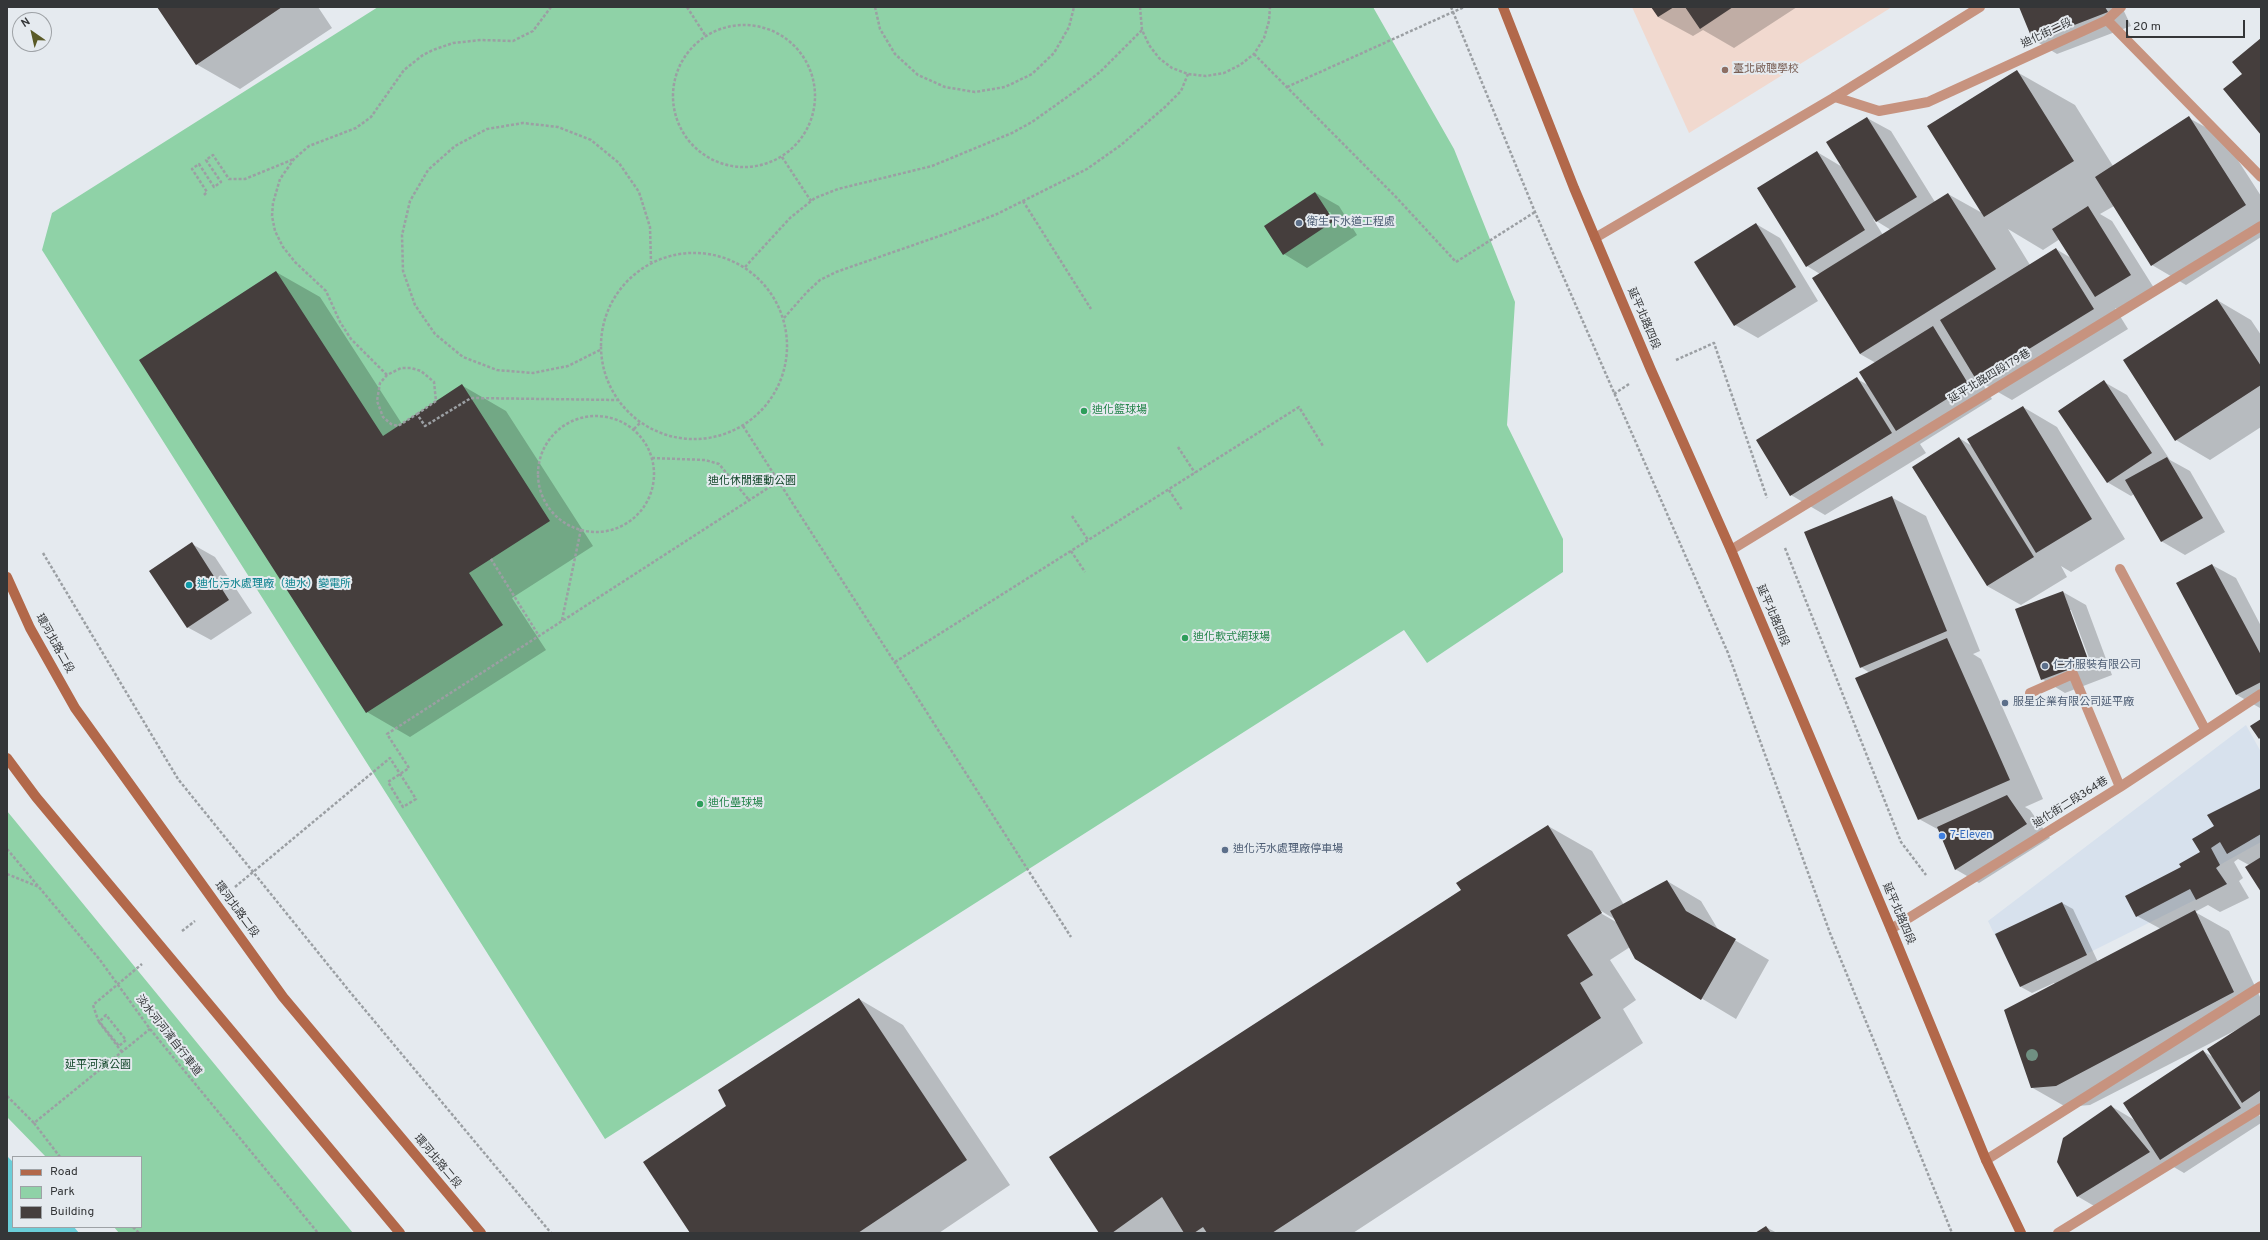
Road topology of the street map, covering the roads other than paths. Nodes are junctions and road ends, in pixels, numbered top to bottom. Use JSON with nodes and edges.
{"nodes":[{"id":1,"x":1503,"y":7,"type":"edge"},
{"id":2,"x":1980,"y":7,"type":"edge"},
{"id":3,"x":2121,"y":7,"type":"edge"},
{"id":4,"x":2107,"y":20,"type":"junction"},
{"id":5,"x":1835,"y":97,"type":"junction"},
{"id":6,"x":2261,"y":177,"type":"edge"},
{"id":7,"x":2261,"y":226,"type":"edge"},
{"id":8,"x":1596,"y":238,"type":"junction"},
{"id":9,"x":1731,"y":550,"type":"junction"},
{"id":10,"x":2120,"y":569,"type":"dead end"},
{"id":11,"x":7,"y":576,"type":"edge"},
{"id":12,"x":2030,"y":693,"type":"dead end"},
{"id":13,"x":2261,"y":694,"type":"edge"},
{"id":14,"x":2205,"y":729,"type":"junction"},
{"id":15,"x":7,"y":758,"type":"edge"},
{"id":16,"x":2120,"y":787,"type":"junction"},
{"id":17,"x":1891,"y":929,"type":"junction"},
{"id":18,"x":2261,"y":986,"type":"edge"},
{"id":19,"x":2261,"y":1108,"type":"edge"},
{"id":20,"x":1986,"y":1160,"type":"junction"},
{"id":21,"x":400,"y":1233,"type":"edge"},
{"id":22,"x":481,"y":1233,"type":"edge"},
{"id":23,"x":2021,"y":1233,"type":"edge"},
{"id":24,"x":2058,"y":1233,"type":"edge"}],
"edges":[{"from":1,"to":8,"type":"main road","name":"延平北路四段"},
{"from":2,"to":5,"type":"street"},
{"from":3,"to":4,"type":"street","name":"迪化街二段"},
{"from":4,"to":5,"type":"street","name":"迪化街二段"},
{"from":4,"to":6,"type":"street"},
{"from":5,"to":8,"type":"street"},
{"from":7,"to":9,"type":"street","name":"延平北路四段179巷"},
{"from":8,"to":9,"type":"main road","name":"延平北路四段"},
{"from":9,"to":17,"type":"main road","name":"延平北路四段"},
{"from":10,"to":14,"type":"street"},
{"from":11,"to":22,"type":"main road","name":"環河北路二段"},
{"from":12,"to":16,"type":"street"},
{"from":13,"to":14,"type":"street","name":"迪化街二段364巷"},
{"from":14,"to":16,"type":"street","name":"迪化街二段364巷"},
{"from":15,"to":21,"type":"main road"},
{"from":16,"to":17,"type":"street","name":"迪化街二段364巷"},
{"from":17,"to":20,"type":"main road","name":"延平北路四段"},
{"from":18,"to":20,"type":"street"},
{"from":19,"to":24,"type":"street"},
{"from":20,"to":23,"type":"main road","name":"延平北路四段"}]}
